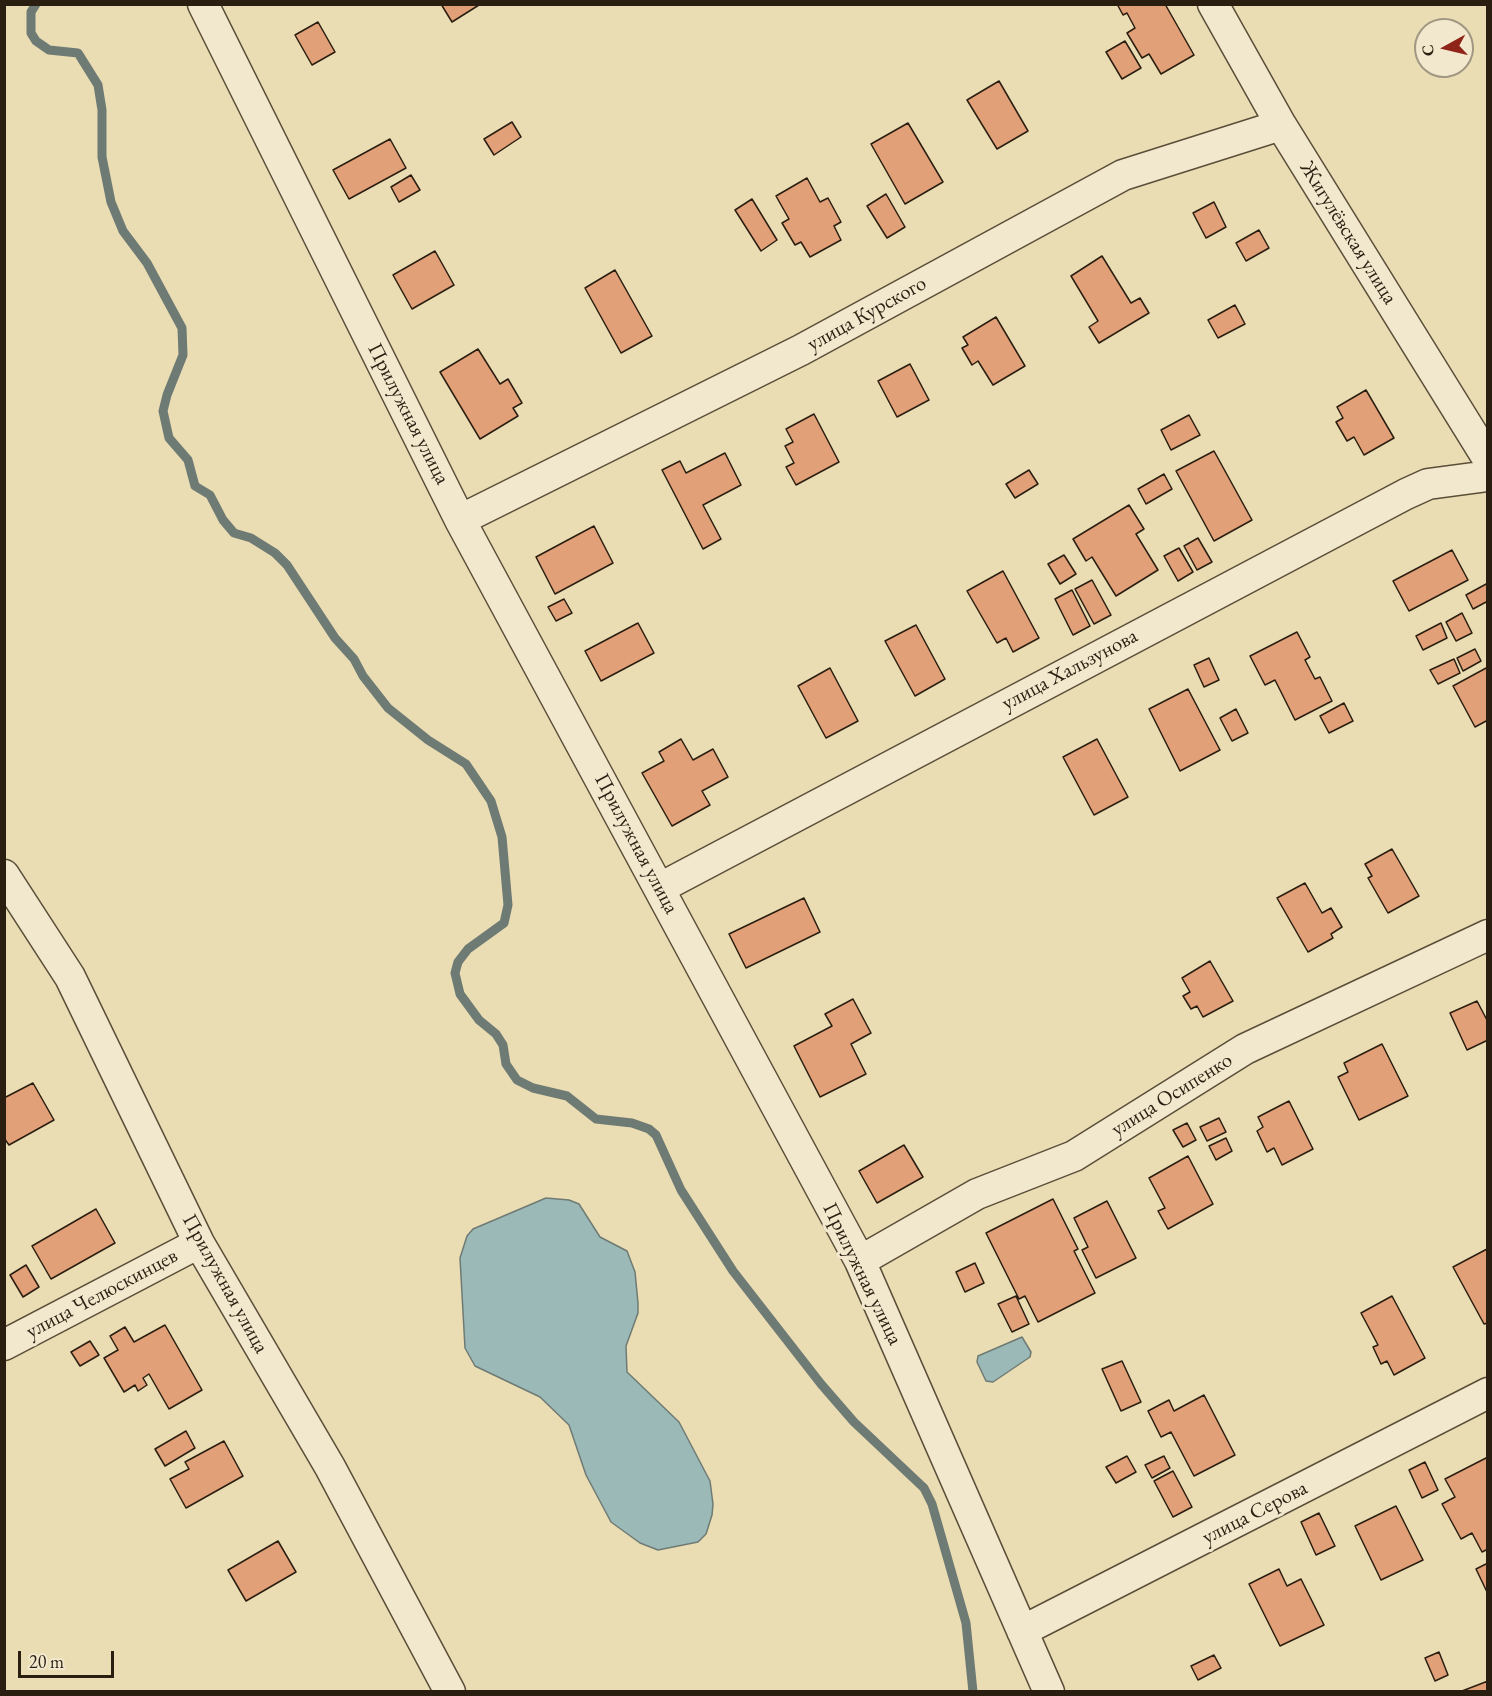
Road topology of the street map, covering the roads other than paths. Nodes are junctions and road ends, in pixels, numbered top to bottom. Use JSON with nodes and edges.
{"nodes":[{"id":1,"x":1213,"y":4,"type":"edge"},
{"id":2,"x":203,"y":5,"type":"edge"},
{"id":3,"x":1281,"y":125,"type":"junction"},
{"id":4,"x":1488,"y":459,"type":"edge"},
{"id":5,"x":1488,"y":476,"type":"edge"},
{"id":6,"x":460,"y":520,"type":"junction"},
{"id":7,"x":4,"y":875,"type":"edge"},
{"id":8,"x":660,"y":888,"type":"junction"},
{"id":9,"x":1488,"y":935,"type":"edge"},
{"id":10,"x":199,"y":1243,"type":"junction"},
{"id":11,"x":860,"y":1261,"type":"junction"},
{"id":12,"x":4,"y":1345,"type":"edge"},
{"id":13,"x":1488,"y":1393,"type":"edge"},
{"id":14,"x":1022,"y":1631,"type":"junction"},
{"id":15,"x":450,"y":1692,"type":"edge"},
{"id":16,"x":1049,"y":1692,"type":"edge"}],
"edges":[{"from":1,"to":3,"type":"street","name":"Жигулёвская улица"},
{"from":2,"to":6,"type":"street","name":"Прилужная улица"},
{"from":3,"to":4,"type":"street","name":"Жигулёвская улица"},
{"from":3,"to":6,"type":"street","name":"улица Курского"},
{"from":5,"to":8,"type":"street","name":"улица Хальзунова"},
{"from":6,"to":8,"type":"street","name":"Прилужная улица"},
{"from":7,"to":10,"type":"street","name":"Прилужная улица"},
{"from":8,"to":11,"type":"street","name":"Прилужная улица"},
{"from":9,"to":11,"type":"street","name":"улица Осипенко"},
{"from":10,"to":12,"type":"street","name":"улица Челюскинцев"},
{"from":10,"to":15,"type":"street","name":"Прилужная улица"},
{"from":11,"to":14,"type":"street","name":"Прилужная улица"},
{"from":13,"to":14,"type":"street","name":"улица Серова"},
{"from":14,"to":16,"type":"street","name":"Прилужная улица"}]}
